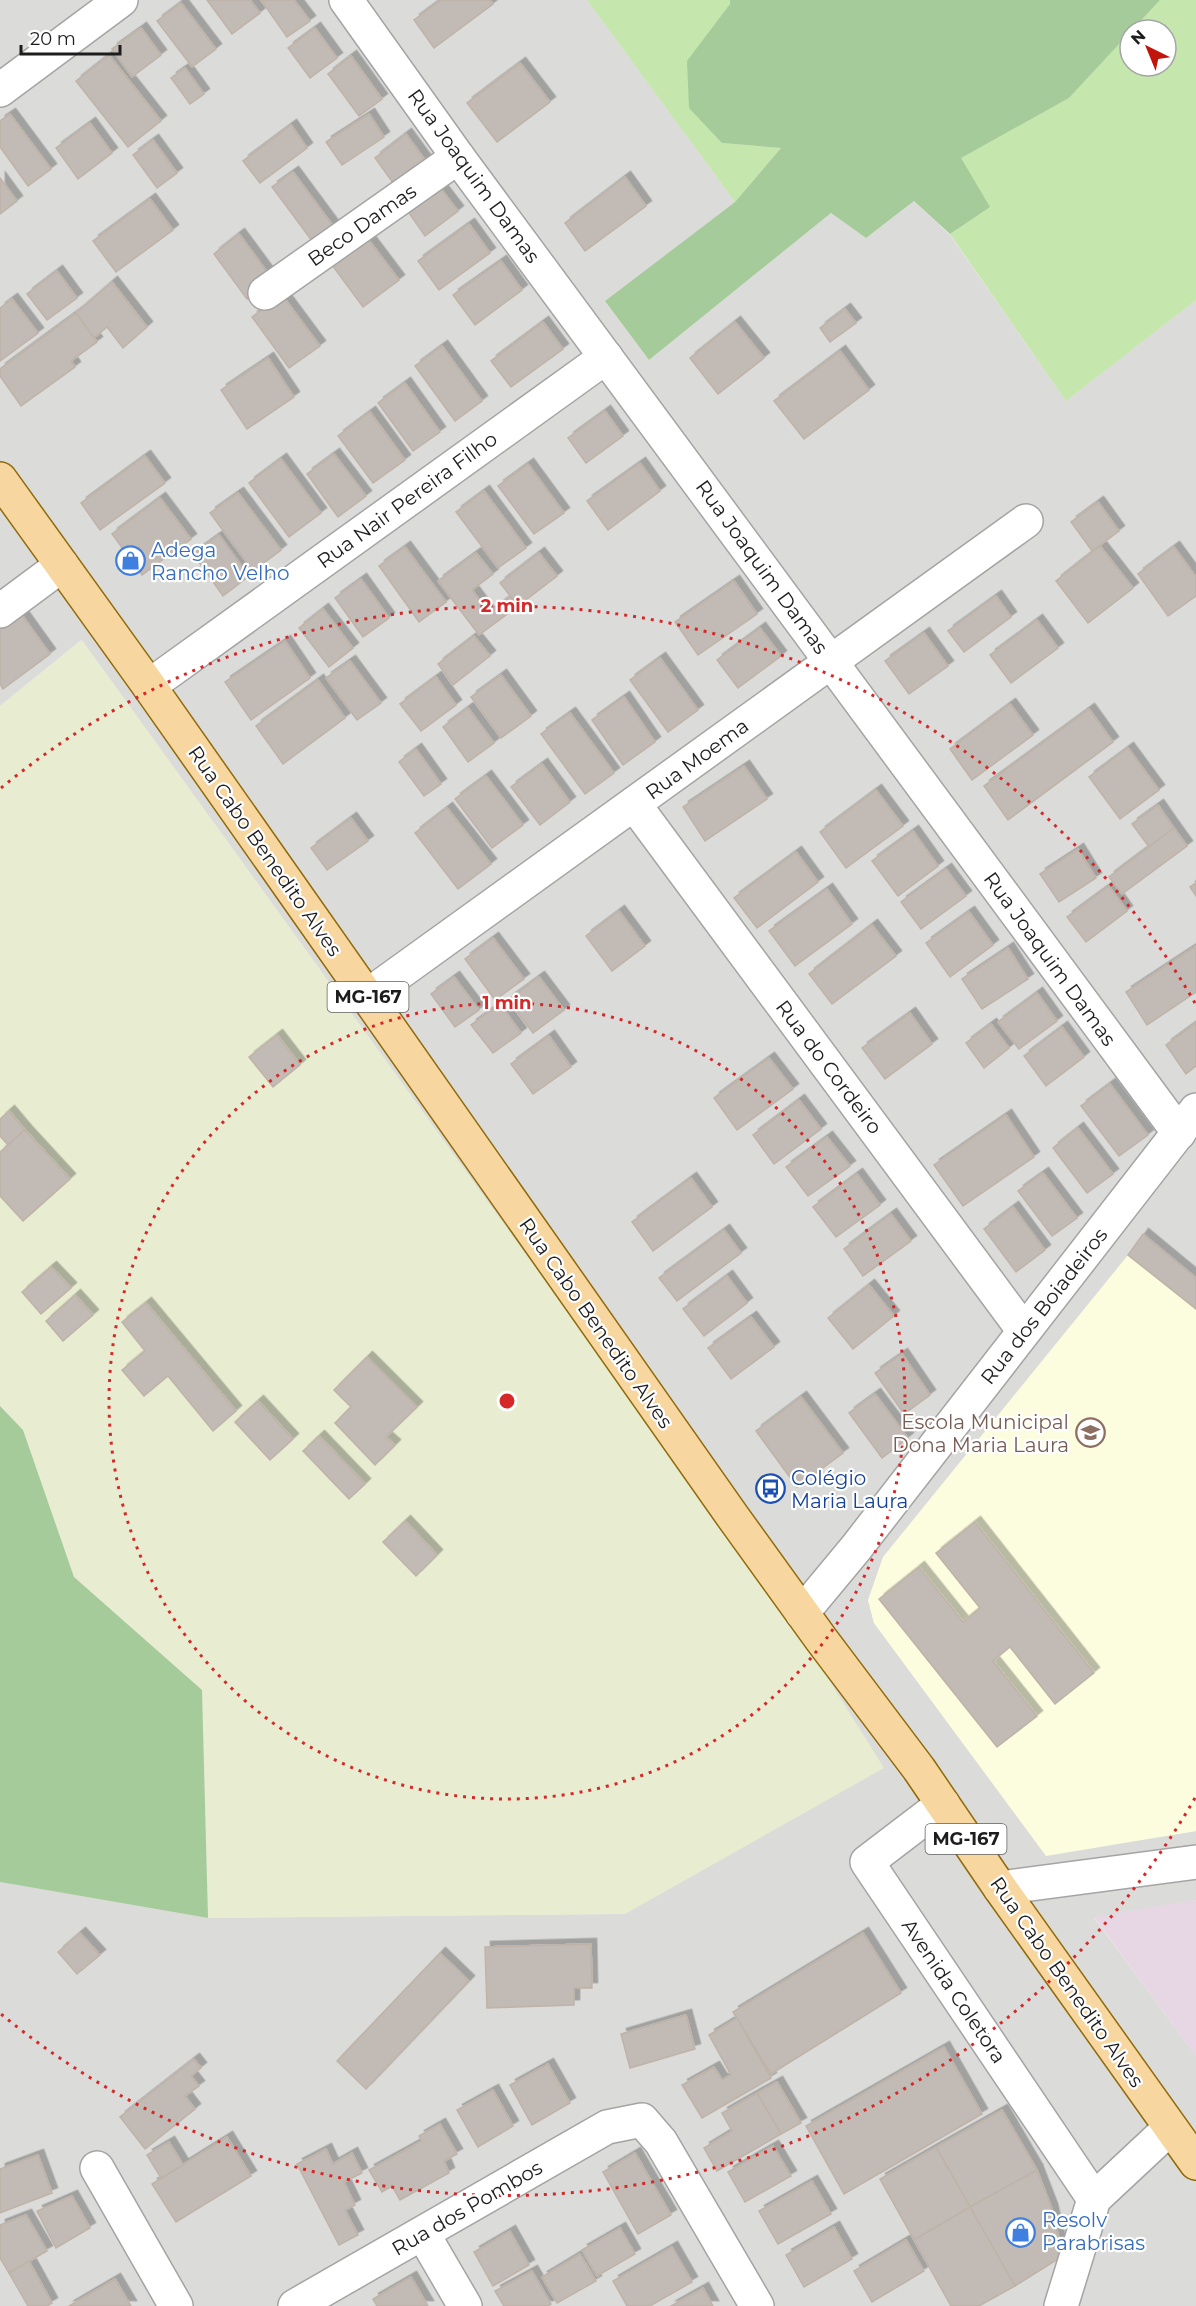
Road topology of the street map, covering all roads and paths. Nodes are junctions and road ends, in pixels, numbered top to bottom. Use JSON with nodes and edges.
{"nodes":[{"id":1,"x":120,"y":0,"type":"edge"},
{"id":2,"x":346,"y":0,"type":"edge"},
{"id":3,"x":0,"y":90,"type":"edge"},
{"id":4,"x":458,"y":157,"type":"junction"},
{"id":5,"x":265,"y":293,"type":"dead end"},
{"id":6,"x":606,"y":357,"type":"junction"},
{"id":7,"x":0,"y":479,"type":"edge"},
{"id":8,"x":1026,"y":521,"type":"dead end"},
{"id":9,"x":62,"y":565,"type":"junction"},
{"id":10,"x":0,"y":611,"type":"edge"},
{"id":11,"x":831,"y":662,"type":"junction"},
{"id":12,"x":149,"y":686,"type":"junction"},
{"id":13,"x":634,"y":804,"type":"junction"},
{"id":14,"x":367,"y":996,"type":"junction"},
{"id":15,"x":1187,"y":1122,"type":"edge"},
{"id":16,"x":1024,"y":1331,"type":"junction"},
{"id":17,"x":802,"y":1613,"type":"junction"},
{"id":18,"x":943,"y":1804,"type":"junction"},
{"id":19,"x":1196,"y":1862,"type":"edge"},
{"id":20,"x":999,"y":1888,"type":"junction"},
{"id":21,"x":1170,"y":2128,"type":"junction"},
{"id":22,"x":1196,"y":2163,"type":"edge"},
{"id":23,"x":97,"y":2168,"type":"dead end"},
{"id":24,"x":1094,"y":2199,"type":"junction"},
{"id":25,"x":423,"y":2234,"type":"junction"},
{"id":26,"x":1056,"y":2302,"type":"edge"},
{"id":27,"x":176,"y":2306,"type":"edge"},
{"id":28,"x":295,"y":2306,"type":"edge"},
{"id":29,"x":465,"y":2306,"type":"edge"},
{"id":30,"x":757,"y":2306,"type":"edge"}],
"edges":[{"from":1,"to":3,"type":"street"},
{"from":2,"to":4,"type":"street","name":"Rua Joaquim Damas"},
{"from":4,"to":5,"type":"street","name":"Beco Damas"},
{"from":4,"to":6,"type":"street","name":"Rua Joaquim Damas"},
{"from":6,"to":11,"type":"street","name":"Rua Joaquim Damas"},
{"from":6,"to":12,"type":"street","name":"Rua Nair Pereira Filho"},
{"from":7,"to":9,"type":"main road","name":"Rua Cabo Benedito Alves","number":"MG-167"},
{"from":8,"to":11,"type":"street","name":"Rua Moema"},
{"from":9,"to":10,"type":"street"},
{"from":9,"to":12,"type":"main road","name":"Rua Cabo Benedito Alves","number":"MG-167"},
{"from":11,"to":13,"type":"street","name":"Rua Moema"},
{"from":11,"to":15,"type":"street","name":"Rua Joaquim Damas"},
{"from":12,"to":14,"type":"main road","name":"Rua Cabo Benedito Alves","number":"MG-167"},
{"from":13,"to":14,"type":"street","name":"Rua Moema"},
{"from":13,"to":16,"type":"street","name":"Rua do Cordeiro"},
{"from":14,"to":17,"type":"main road","name":"Rua Cabo Benedito Alves","number":"MG-167"},
{"from":15,"to":16,"type":"street","name":"Rua dos Boiadeiros"},
{"from":16,"to":17,"type":"street","name":"Rua dos Boiadeiros"},
{"from":17,"to":18,"type":"main road","name":"Rua Cabo Benedito Alves","number":"MG-167"},
{"from":18,"to":20,"type":"main road","name":"Rua Cabo Benedito Alves","number":"MG-167"},
{"from":18,"to":24,"type":"street","name":"Avenida Coletora"},
{"from":19,"to":20,"type":"street"},
{"from":20,"to":21,"type":"main road","name":"Rua Cabo Benedito Alves","number":"MG-167"},
{"from":21,"to":22,"type":"main road","name":"Rua Cabo Benedito Alves","number":"MG-167"},
{"from":21,"to":24,"type":"street"},
{"from":23,"to":27,"type":"street"},
{"from":24,"to":26,"type":"street"},
{"from":25,"to":28,"type":"street","name":"Rua dos Pombos"},
{"from":25,"to":29,"type":"street"},
{"from":25,"to":30,"type":"street","name":"Rua dos Pombos"}]}
